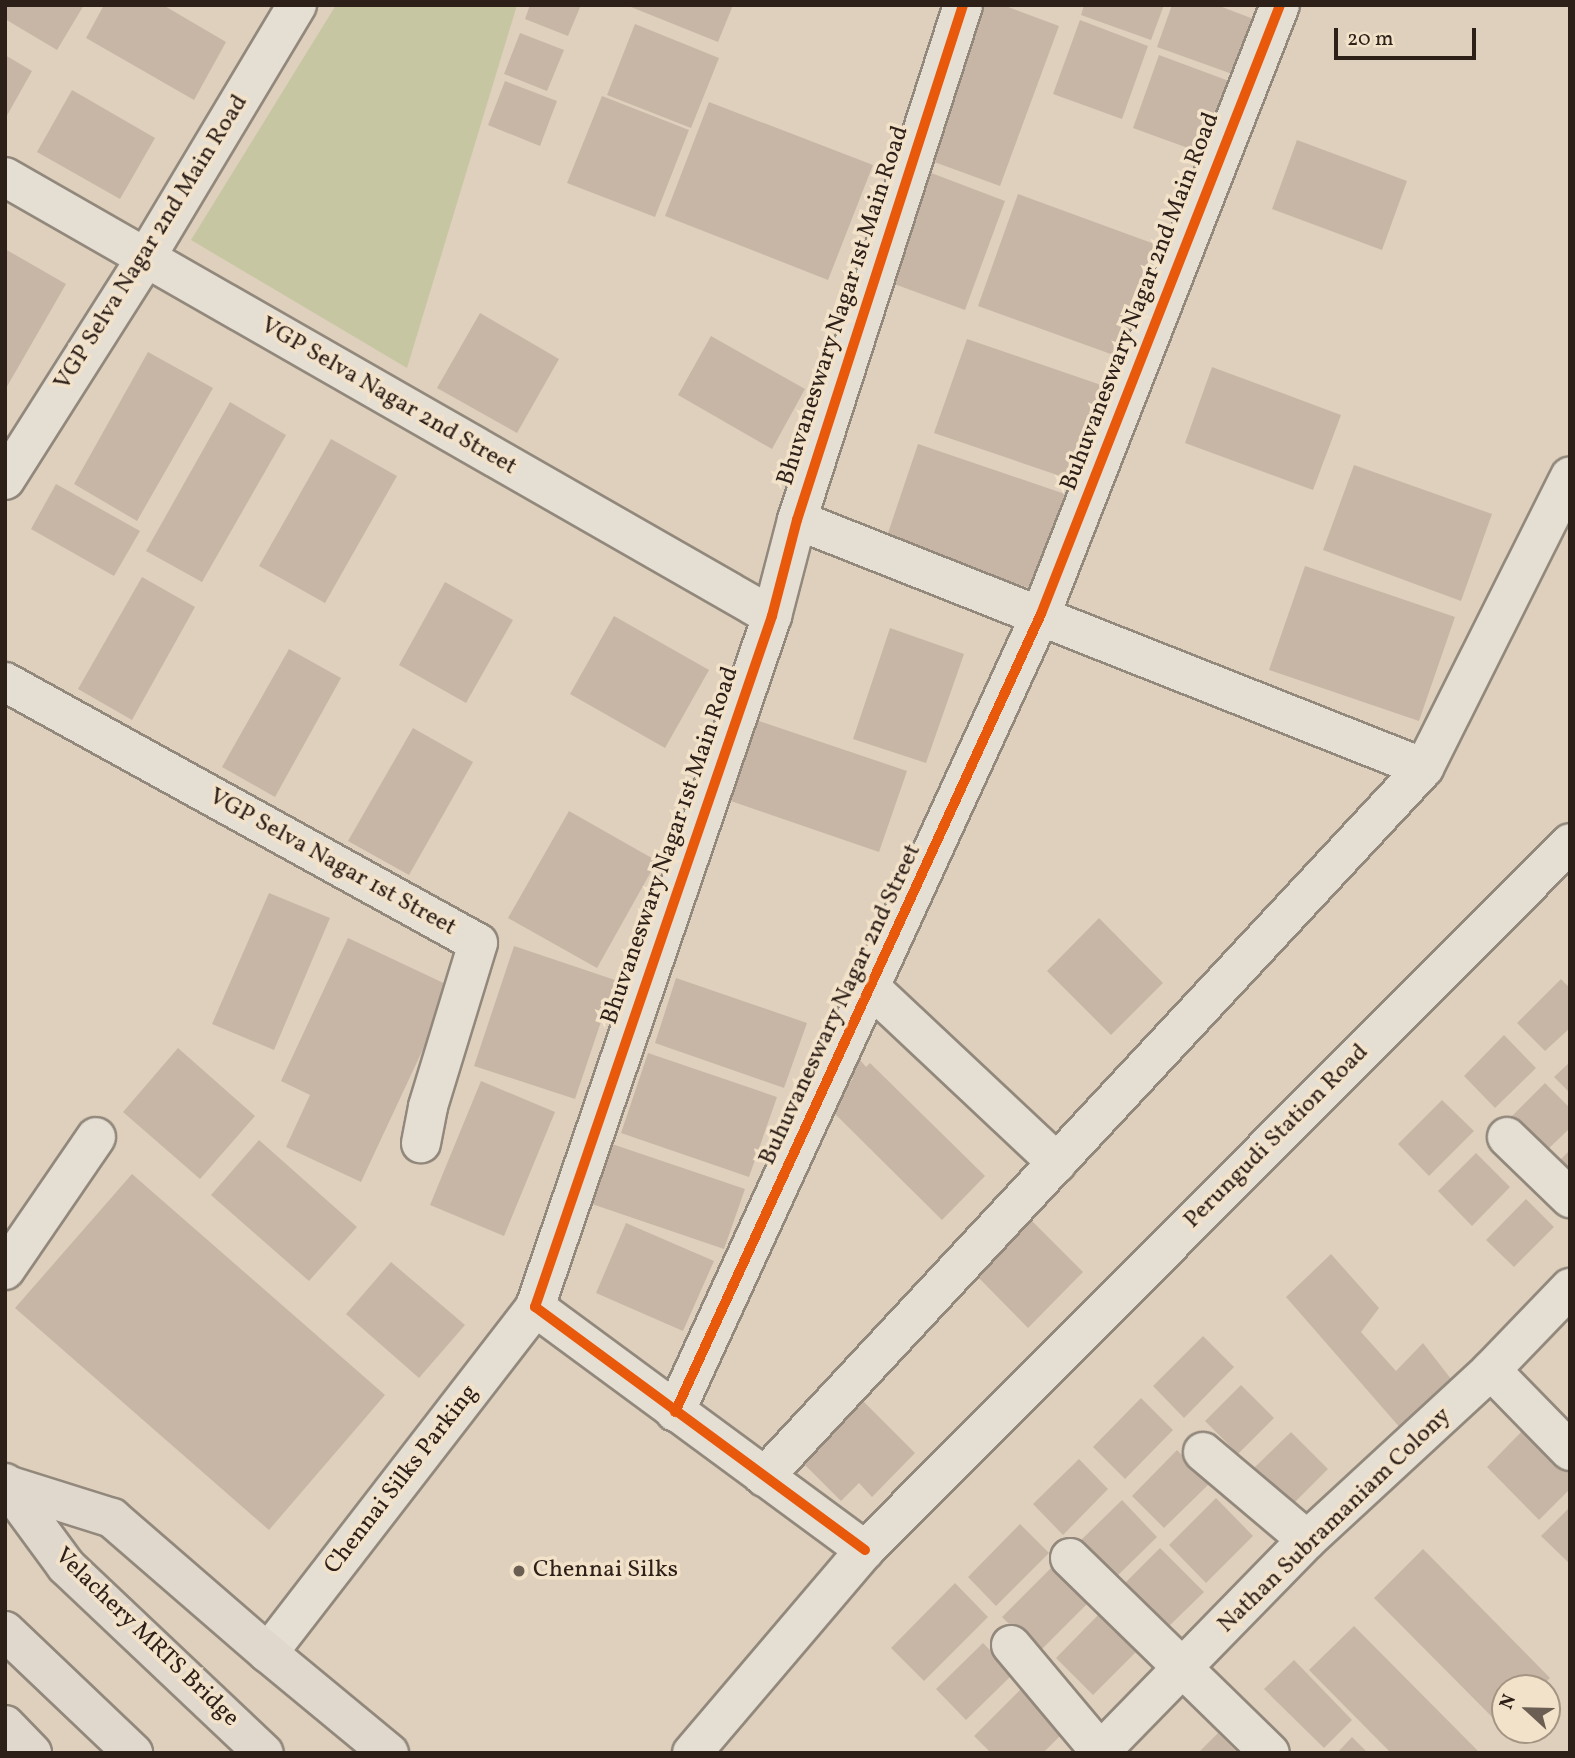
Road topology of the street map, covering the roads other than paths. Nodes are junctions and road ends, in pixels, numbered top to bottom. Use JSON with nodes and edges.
{"nodes":[{"id":1,"x":298,"y":5,"type":"edge"},
{"id":2,"x":963,"y":5,"type":"edge"},
{"id":3,"x":1280,"y":5,"type":"edge"},
{"id":4,"x":5,"y":177,"type":"edge"},
{"id":5,"x":145,"y":259,"type":"junction"},
{"id":6,"x":1570,"y":476,"type":"edge"},
{"id":7,"x":5,"y":480,"type":"edge"},
{"id":8,"x":797,"y":520,"type":"junction"},
{"id":9,"x":1041,"y":614,"type":"junction"},
{"id":10,"x":772,"y":616,"type":"junction"},
{"id":11,"x":5,"y":682,"type":"edge"},
{"id":12,"x":1424,"y":768,"type":"junction"},
{"id":13,"x":1570,"y":843,"type":"edge"},
{"id":14,"x":872,"y":989,"type":"junction"},
{"id":15,"x":96,"y":1137,"type":"dead end"},
{"id":16,"x":1507,"y":1138,"type":"dead end"},
{"id":17,"x":421,"y":1143,"type":"dead end"},
{"id":18,"x":1057,"y":1163,"type":"junction"},
{"id":19,"x":1570,"y":1198,"type":"edge"},
{"id":20,"x":5,"y":1270,"type":"edge"},
{"id":21,"x":1570,"y":1288,"type":"edge"},
{"id":22,"x":536,"y":1307,"type":"junction"},
{"id":23,"x":1491,"y":1370,"type":"junction"},
{"id":24,"x":676,"y":1412,"type":"junction"},
{"id":25,"x":1570,"y":1451,"type":"edge"},
{"id":26,"x":1203,"y":1452,"type":"dead end"},
{"id":27,"x":764,"y":1477,"type":"junction"},
{"id":28,"x":6,"y":1484,"type":"edge"},
{"id":29,"x":1307,"y":1540,"type":"junction"},
{"id":30,"x":865,"y":1550,"type":"junction"},
{"id":31,"x":1070,"y":1558,"type":"dead end"},
{"id":32,"x":5,"y":1631,"type":"edge"},
{"id":33,"x":1011,"y":1645,"type":"dead end"},
{"id":34,"x":268,"y":1653,"type":"junction"},
{"id":35,"x":1185,"y":1668,"type":"junction"},
{"id":36,"x":5,"y":1725,"type":"edge"},
{"id":37,"x":1099,"y":1752,"type":"edge"},
{"id":38,"x":33,"y":1753,"type":"edge"},
{"id":39,"x":133,"y":1753,"type":"edge"},
{"id":40,"x":264,"y":1753,"type":"edge"},
{"id":41,"x":390,"y":1753,"type":"edge"},
{"id":42,"x":692,"y":1753,"type":"edge"},
{"id":43,"x":1270,"y":1753,"type":"edge"}],
"edges":[{"from":1,"to":5,"type":"street","name":"VGP Selva Nagar 2nd Main Road"},
{"from":2,"to":8,"type":"street","name":"Bhuvaneswary Nagar 1st Main Road"},
{"from":3,"to":9,"type":"street","name":"Buhuvaneswary Nagar 2nd Main Road"},
{"from":4,"to":5,"type":"street","name":"VGP Selva Nagar 2nd Street"},
{"from":5,"to":7,"type":"street","name":"VGP Selva Nagar 2nd Main Road"},
{"from":5,"to":10,"type":"street","name":"VGP Selva Nagar 2nd Street"},
{"from":6,"to":12,"type":"street"},
{"from":8,"to":9,"type":"street"},
{"from":8,"to":10,"type":"street","name":"Bhuvaneswary Nagar 1st Main Road"},
{"from":9,"to":12,"type":"street"},
{"from":9,"to":14,"type":"street","name":"Buhuvaneswary Nagar 2nd Street"},
{"from":10,"to":22,"type":"street","name":"Bhuvaneswary Nagar 1st Main Road"},
{"from":11,"to":17,"type":"street","name":"VGP Selva Nagar 1st Street"},
{"from":12,"to":18,"type":"street"},
{"from":13,"to":30,"type":"street","name":"Perungudi Station Road"},
{"from":14,"to":18,"type":"street"},
{"from":14,"to":24,"type":"street","name":"Buhuvaneswary Nagar 2nd Street"},
{"from":15,"to":20,"type":"street"},
{"from":16,"to":19,"type":"street"},
{"from":18,"to":27,"type":"street"},
{"from":21,"to":23,"type":"street","name":"Nathan Subramaniam Colony"},
{"from":22,"to":24,"type":"street"},
{"from":22,"to":34,"type":"street","name":"Chennai Silks Parking"},
{"from":23,"to":25,"type":"street"},
{"from":23,"to":29,"type":"street","name":"Nathan Subramaniam Colony"},
{"from":24,"to":27,"type":"street"},
{"from":26,"to":29,"type":"street"},
{"from":27,"to":30,"type":"street"},
{"from":28,"to":34,"type":"main road"},
{"from":28,"to":40,"type":"main road","name":"Velachery MRTS Bridge"},
{"from":29,"to":35,"type":"street","name":"Nathan Subramaniam Colony"},
{"from":30,"to":42,"type":"street","name":"Perungudi Station Road"},
{"from":31,"to":35,"type":"street"},
{"from":32,"to":39,"type":"main road"},
{"from":33,"to":37,"type":"street"},
{"from":34,"to":41,"type":"main road"},
{"from":35,"to":37,"type":"street","name":"Nathan Subramaniam Colony"},
{"from":35,"to":43,"type":"street"},
{"from":36,"to":38,"type":"main road"}]}
